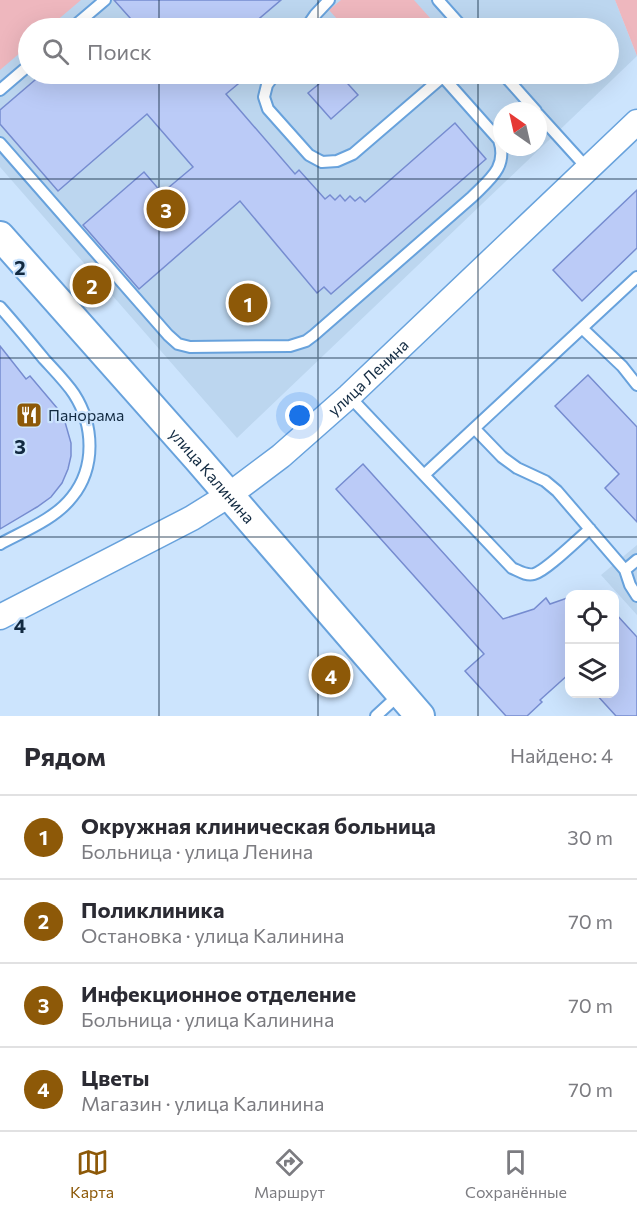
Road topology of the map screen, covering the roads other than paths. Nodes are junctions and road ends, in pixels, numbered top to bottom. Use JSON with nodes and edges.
{"nodes":[{"id":1,"x":105,"y":0,"type":"edge"},
{"id":2,"x":329,"y":0,"type":"edge"},
{"id":3,"x":438,"y":0,"type":"edge"},
{"id":4,"x":84,"y":18,"type":"edge"},
{"id":5,"x":313,"y":18,"type":"edge"},
{"id":6,"x":455,"y":18,"type":"edge"},
{"id":7,"x":18,"y":75,"type":"edge"},
{"id":8,"x":268,"y":84,"type":"edge"},
{"id":9,"x":435,"y":84,"type":"edge"},
{"id":10,"x":452,"y":84,"type":"edge"},
{"id":11,"x":512,"y":84,"type":"edge"},
{"id":12,"x":0,"y":90,"type":"edge"},
{"id":13,"x":528,"y":102,"type":"edge"},
{"id":14,"x":547,"y":123,"type":"edge"},
{"id":15,"x":637,"y":123,"type":"edge"},
{"id":16,"x":0,"y":143,"type":"edge"},
{"id":17,"x":587,"y":168,"type":"junction"},
{"id":18,"x":3,"y":244,"type":"edge"},
{"id":19,"x":637,"y":277,"type":"edge"},
{"id":20,"x":0,"y":307,"type":"edge"},
{"id":21,"x":582,"y":328,"type":"junction"},
{"id":22,"x":637,"y":385,"type":"edge"},
{"id":23,"x":349,"y":396,"type":"junction"},
{"id":24,"x":475,"y":429,"type":"junction"},
{"id":25,"x":424,"y":475,"type":"junction"},
{"id":26,"x":229,"y":495,"type":"junction"},
{"id":27,"x":590,"y":529,"type":"junction"},
{"id":28,"x":0,"y":544,"type":"edge"},
{"id":29,"x":637,"y":560,"type":"edge"},
{"id":30,"x":625,"y":570,"type":"junction"},
{"id":31,"x":637,"y":596,"type":"edge"},
{"id":32,"x":0,"y":617,"type":"edge"},
{"id":33,"x":400,"y":694,"type":"junction"},
{"id":34,"x":376,"y":716,"type":"edge"},
{"id":35,"x":420,"y":716,"type":"edge"}],
"edges":[{"from":1,"to":4,"type":"lane"},
{"from":2,"to":5,"type":"lane"},
{"from":3,"to":6,"type":"lane"},
{"from":7,"to":12,"type":"lane"},
{"from":8,"to":9,"type":"lane"},
{"from":10,"to":16,"type":"lane"},
{"from":11,"to":13,"type":"lane"},
{"from":14,"to":17,"type":"lane"},
{"from":15,"to":17,"type":"street","name":"улица Ленина"},
{"from":17,"to":23,"type":"street","name":"улица Ленина"},
{"from":18,"to":26,"type":"main road","name":"улица Калинина"},
{"from":19,"to":21,"type":"lane"},
{"from":20,"to":28,"type":"lane"},
{"from":21,"to":22,"type":"lane"},
{"from":21,"to":24,"type":"lane"},
{"from":23,"to":25,"type":"lane"},
{"from":23,"to":26,"type":"street","name":"улица Ленина"},
{"from":24,"to":25,"type":"lane"},
{"from":24,"to":27,"type":"lane"},
{"from":25,"to":27,"type":"lane"},
{"from":26,"to":32,"type":"street","name":"улица Ленина"},
{"from":26,"to":33,"type":"main road","name":"улица Калинина"},
{"from":27,"to":30,"type":"lane"},
{"from":29,"to":30,"type":"lane"},
{"from":30,"to":31,"type":"lane"},
{"from":33,"to":34,"type":"lane"},
{"from":33,"to":35,"type":"main road","name":"улица Калинина"}]}
